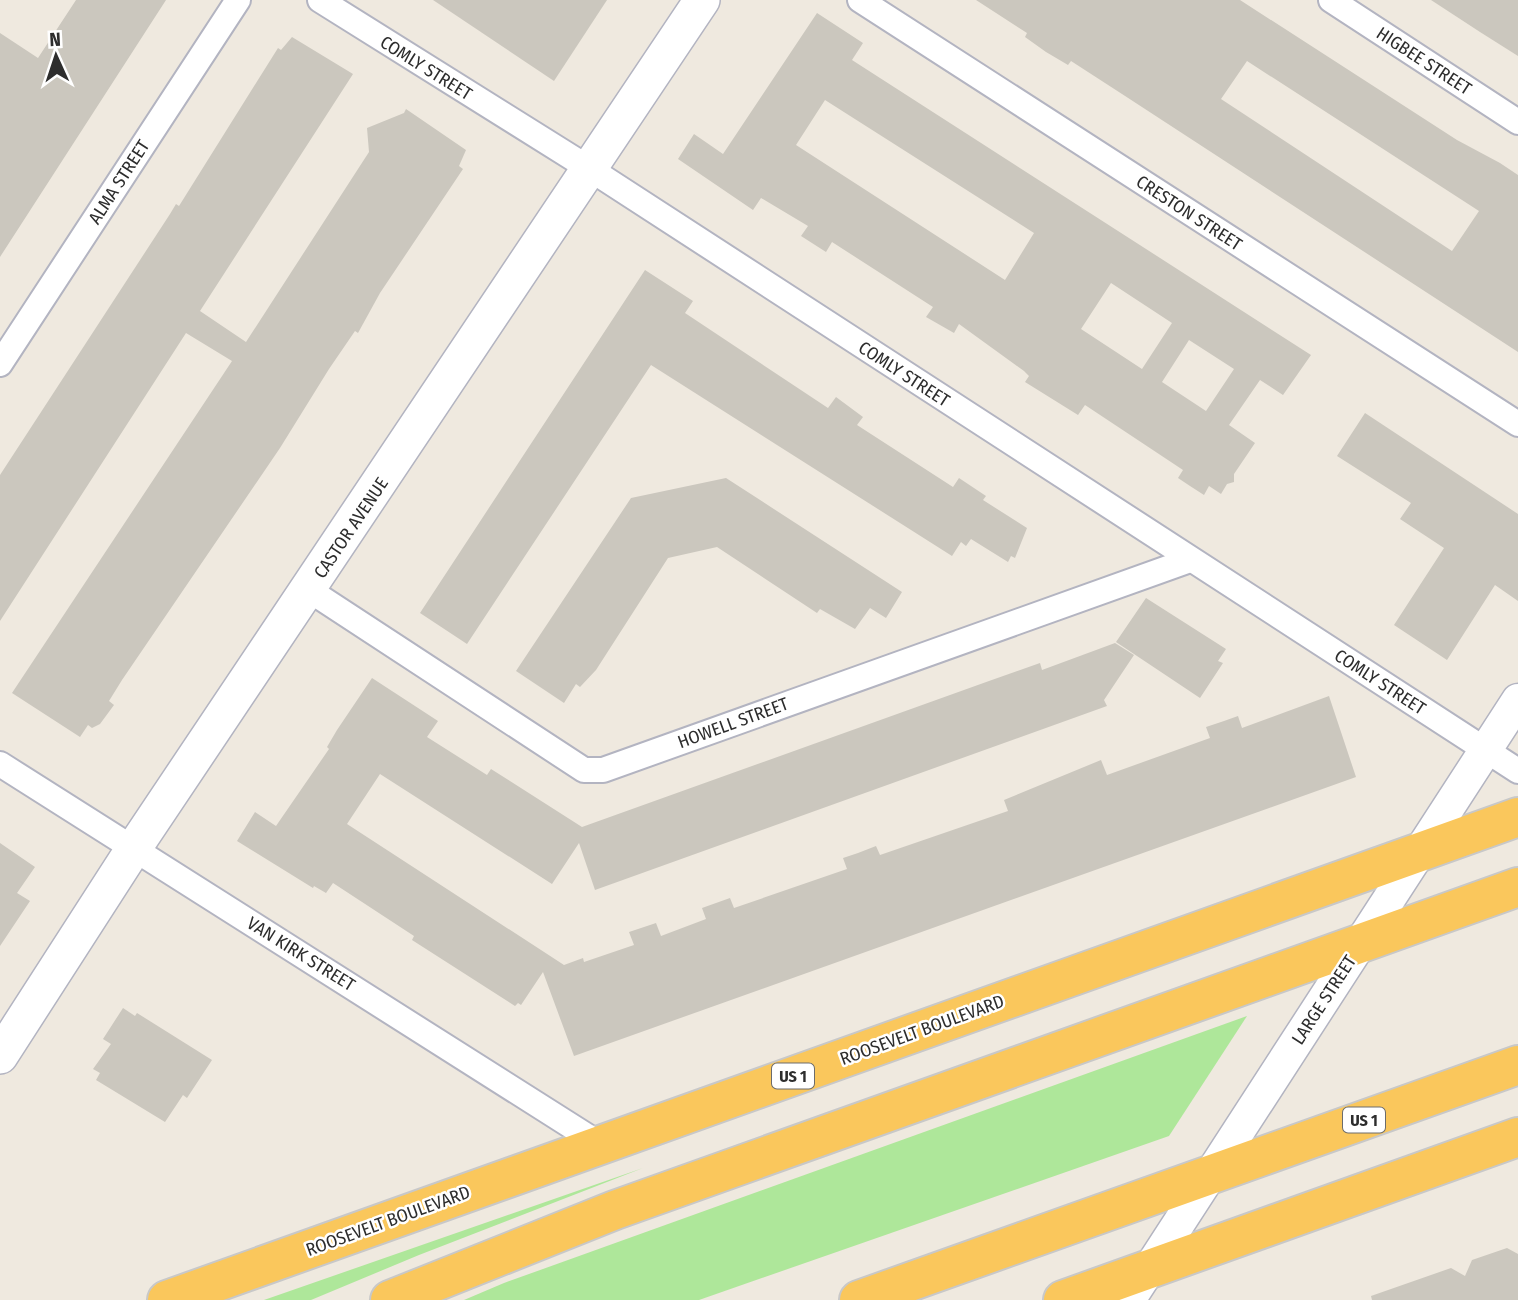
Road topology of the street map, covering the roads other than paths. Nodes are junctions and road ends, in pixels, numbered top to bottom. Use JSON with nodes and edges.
{"nodes":[{"id":1,"x":237,"y":0,"type":"edge"},
{"id":2,"x":320,"y":0,"type":"edge"},
{"id":3,"x":702,"y":0,"type":"edge"},
{"id":4,"x":860,"y":0,"type":"edge"},
{"id":5,"x":1331,"y":0,"type":"edge"},
{"id":6,"x":1518,"y":122,"type":"edge"},
{"id":7,"x":590,"y":169,"type":"junction"},
{"id":8,"x":0,"y":365,"type":"edge"},
{"id":9,"x":1518,"y":424,"type":"edge"},
{"id":10,"x":1190,"y":559,"type":"junction"},
{"id":11,"x":309,"y":590,"type":"junction"},
{"id":12,"x":1518,"y":700,"type":"edge"},
{"id":13,"x":1486,"y":750,"type":"junction"},
{"id":14,"x":0,"y":764,"type":"edge"},
{"id":15,"x":1518,"y":771,"type":"edge"},
{"id":16,"x":1518,"y":817,"type":"edge"},
{"id":17,"x":135,"y":848,"type":"junction"},
{"id":18,"x":1420,"y":852,"type":"junction"},
{"id":19,"x":1518,"y":887,"type":"edge"},
{"id":20,"x":1360,"y":944,"type":"junction"},
{"id":21,"x":0,"y":1056,"type":"edge"},
{"id":22,"x":1518,"y":1065,"type":"edge"},
{"id":23,"x":1518,"y":1138,"type":"edge"},
{"id":24,"x":601,"y":1145,"type":"junction"},
{"id":25,"x":1210,"y":1175,"type":"junction"},
{"id":26,"x":1139,"y":1285,"type":"edge"},
{"id":27,"x":167,"y":1300,"type":"edge"},
{"id":28,"x":390,"y":1300,"type":"edge"},
{"id":29,"x":859,"y":1300,"type":"edge"},
{"id":30,"x":1063,"y":1300,"type":"edge"}],
"edges":[{"from":1,"to":8,"type":"street","name":"ALMA STREET"},
{"from":2,"to":7,"type":"street","name":"COMLY STREET"},
{"from":3,"to":7,"type":"main road","name":"CASTOR AVENUE"},
{"from":4,"to":9,"type":"street","name":"CRESTON STREET"},
{"from":5,"to":6,"type":"street","name":"HIGBEE STREET"},
{"from":7,"to":10,"type":"street","name":"COMLY STREET"},
{"from":7,"to":11,"type":"main road","name":"CASTOR AVENUE"},
{"from":10,"to":11,"type":"street","name":"HOWELL STREET"},
{"from":10,"to":13,"type":"street","name":"COMLY STREET"},
{"from":11,"to":17,"type":"main road","name":"CASTOR AVENUE"},
{"from":12,"to":13,"type":"street","name":"LARGE STREET"},
{"from":13,"to":15,"type":"street","name":"COMLY STREET"},
{"from":13,"to":18,"type":"street","name":"LARGE STREET"},
{"from":14,"to":17,"type":"street","name":"VAN KIRK STREET"},
{"from":16,"to":18,"type":"highway","name":"ROOSEVELT BOULEVARD","number":"US 1"},
{"from":17,"to":21,"type":"main road","name":"CASTOR AVENUE"},
{"from":17,"to":24,"type":"street","name":"VAN KIRK STREET"},
{"from":18,"to":20,"type":"street","name":"LARGE STREET"},
{"from":18,"to":24,"type":"highway","name":"ROOSEVELT BOULEVARD","number":"US 1"},
{"from":19,"to":20,"type":"highway"},
{"from":20,"to":25,"type":"street","name":"LARGE STREET"},
{"from":20,"to":28,"type":"highway"},
{"from":22,"to":25,"type":"highway","number":"US 1"},
{"from":23,"to":26,"type":"highway"},
{"from":24,"to":27,"type":"highway","name":"ROOSEVELT BOULEVARD","number":"US 1"},
{"from":25,"to":26,"type":"street","name":"LARGE STREET"},
{"from":25,"to":29,"type":"highway","number":"US 1"},
{"from":26,"to":30,"type":"highway"}]}
